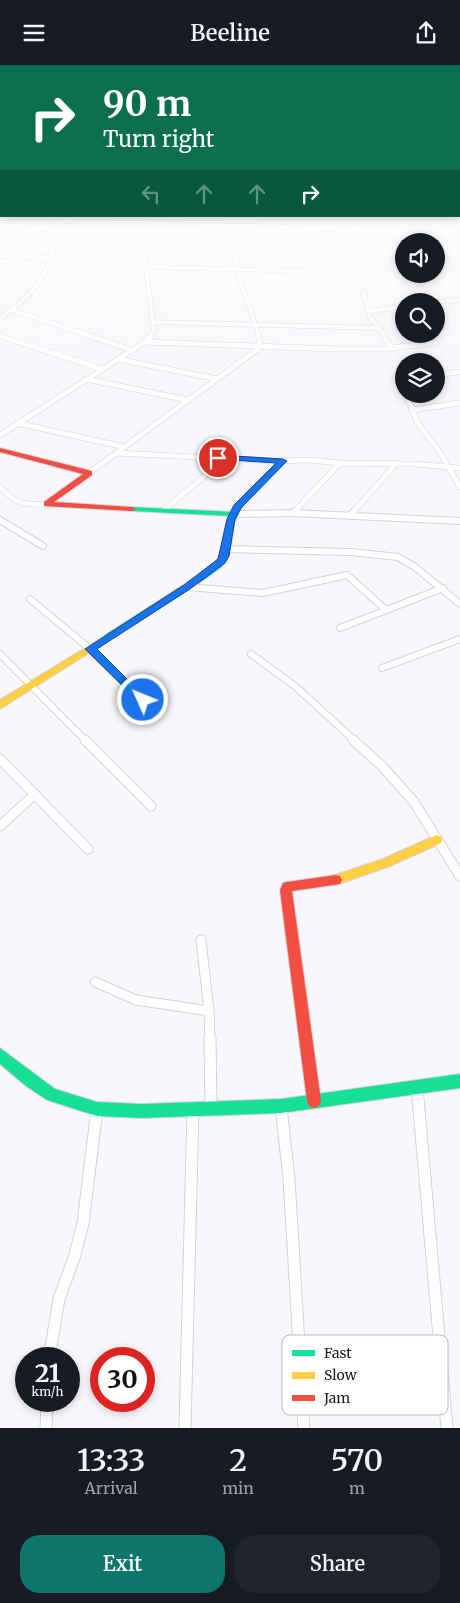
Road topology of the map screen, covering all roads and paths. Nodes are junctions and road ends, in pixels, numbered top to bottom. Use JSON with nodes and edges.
{"nodes":[{"id":1,"x":47,"y":267,"type":"edge"},
{"id":2,"x":147,"y":267,"type":"joint"},
{"id":3,"x":237,"y":267,"type":"edge"},
{"id":4,"x":238,"y":270,"type":"junction"},
{"id":5,"x":308,"y":271,"type":"dead end"},
{"id":6,"x":363,"y":291,"type":"dead end"},
{"id":7,"x":460,"y":300,"type":"edge"},
{"id":8,"x":445,"y":302,"type":"edge"},
{"id":9,"x":395,"y":308,"type":"edge"},
{"id":10,"x":12,"y":311,"type":"junction"},
{"id":11,"x":368,"y":311,"type":"junction"},
{"id":12,"x":0,"y":318,"type":"edge"},
{"id":13,"x":152,"y":322,"type":"junction"},
{"id":14,"x":254,"y":325,"type":"junction"},
{"id":15,"x":380,"y":328,"type":"junction"},
{"id":16,"x":0,"y":336,"type":"edge"},
{"id":17,"x":145,"y":342,"type":"junction"},
{"id":18,"x":436,"y":343,"type":"dead end"},
{"id":19,"x":260,"y":346,"type":"junction"},
{"id":20,"x":132,"y":349,"type":"junction"},
{"id":21,"x":393,"y":349,"type":"junction"},
{"id":22,"x":117,"y":359,"type":"junction"},
{"id":23,"x":102,"y":369,"type":"junction"},
{"id":24,"x":460,"y":372,"type":"edge"},
{"id":25,"x":445,"y":374,"type":"edge"},
{"id":26,"x":86,"y":379,"type":"junction"},
{"id":27,"x":217,"y":379,"type":"junction"},
{"id":28,"x":188,"y":400,"type":"junction"},
{"id":29,"x":409,"y":403,"type":"edge"},
{"id":30,"x":460,"y":403,"type":"edge"},
{"id":31,"x":412,"y":411,"type":"junction"},
{"id":32,"x":17,"y":423,"type":"junction"},
{"id":33,"x":0,"y":435,"type":"edge"},
{"id":34,"x":125,"y":447,"type":"junction"},
{"id":35,"x":0,"y":450,"type":"edge"},
{"id":36,"x":116,"y":453,"type":"junction"},
{"id":37,"x":226,"y":458,"type":"junction"},
{"id":38,"x":283,"y":461,"type":"junction"},
{"id":39,"x":340,"y":463,"type":"junction"},
{"id":40,"x":397,"y":463,"type":"junction"},
{"id":41,"x":448,"y":467,"type":"junction"},
{"id":42,"x":460,"y":468,"type":"edge"},
{"id":43,"x":89,"y":473,"type":"junction"},
{"id":44,"x":0,"y":487,"type":"edge"},
{"id":45,"x":460,"y":487,"type":"edge"},
{"id":46,"x":47,"y":504,"type":"junction"},
{"id":47,"x":164,"y":510,"type":"junction"},
{"id":48,"x":293,"y":513,"type":"junction"},
{"id":49,"x":235,"y":514,"type":"junction"},
{"id":50,"x":350,"y":516,"type":"junction"},
{"id":51,"x":0,"y":520,"type":"edge"},
{"id":52,"x":460,"y":521,"type":"edge"},
{"id":53,"x":43,"y":546,"type":"dead end"},
{"id":54,"x":226,"y":549,"type":"junction"},
{"id":55,"x":187,"y":587,"type":"junction"},
{"id":56,"x":443,"y":588,"type":"junction"},
{"id":57,"x":30,"y":599,"type":"dead end"},
{"id":58,"x":460,"y":604,"type":"edge"},
{"id":59,"x":386,"y":610,"type":"junction"},
{"id":60,"x":340,"y":628,"type":"dead end"},
{"id":61,"x":460,"y":639,"type":"edge"},
{"id":62,"x":90,"y":649,"type":"junction"},
{"id":63,"x":0,"y":654,"type":"edge"},
{"id":64,"x":251,"y":654,"type":"dead end"},
{"id":65,"x":382,"y":668,"type":"dead end"},
{"id":66,"x":32,"y":685,"type":"junction"},
{"id":67,"x":143,"y":700,"type":"dead end"},
{"id":68,"x":0,"y":705,"type":"edge"},
{"id":69,"x":0,"y":759,"type":"edge"},
{"id":70,"x":35,"y":794,"type":"junction"},
{"id":71,"x":150,"y":807,"type":"dead end"},
{"id":72,"x":0,"y":826,"type":"edge"},
{"id":73,"x":437,"y":840,"type":"junction"},
{"id":74,"x":88,"y":849,"type":"dead end"},
{"id":75,"x":460,"y":875,"type":"edge"},
{"id":76,"x":201,"y":940,"type":"dead end"},
{"id":77,"x":95,"y":982,"type":"dead end"},
{"id":78,"x":209,"y":1011,"type":"junction"},
{"id":79,"x":0,"y":1055,"type":"edge"},
{"id":80,"x":460,"y":1081,"type":"edge"},
{"id":81,"x":417,"y":1087,"type":"junction"},
{"id":82,"x":314,"y":1101,"type":"junction"},
{"id":83,"x":281,"y":1106,"type":"junction"},
{"id":84,"x":97,"y":1109,"type":"junction"},
{"id":85,"x":193,"y":1109,"type":"junction"},
{"id":86,"x":211,"y":1109,"type":"junction"},
{"id":87,"x":298,"y":1335,"type":"edge"},
{"id":88,"x":439,"y":1335,"type":"edge"},
{"id":89,"x":51,"y":1347,"type":"edge"},
{"id":90,"x":47,"y":1412,"type":"edge"},
{"id":91,"x":303,"y":1415,"type":"edge"},
{"id":92,"x":446,"y":1415,"type":"edge"},
{"id":93,"x":46,"y":1428,"type":"edge"},
{"id":94,"x":185,"y":1428,"type":"edge"},
{"id":95,"x":304,"y":1428,"type":"edge"},
{"id":96,"x":447,"y":1428,"type":"edge"}],
"edges":[{"from":1,"to":10,"type":"street"},
{"from":2,"to":4,"type":"street"},
{"from":2,"to":13,"type":"street"},
{"from":3,"to":4,"type":"street"},
{"from":4,"to":5,"type":"street"},
{"from":4,"to":14,"type":"street"},
{"from":6,"to":11,"type":"street"},
{"from":7,"to":8,"type":"street"},
{"from":9,"to":11,"type":"street"},
{"from":10,"to":12,"type":"street"},
{"from":10,"to":20,"type":"street"},
{"from":11,"to":15,"type":"street"},
{"from":13,"to":14,"type":"street"},
{"from":13,"to":17,"type":"street"},
{"from":14,"to":15,"type":"street"},
{"from":14,"to":19,"type":"street"},
{"from":15,"to":21,"type":"street"},
{"from":16,"to":23,"type":"street"},
{"from":17,"to":19,"type":"street"},
{"from":17,"to":20,"type":"street"},
{"from":18,"to":21,"type":"street"},
{"from":19,"to":21,"type":"street"},
{"from":19,"to":27,"type":"street"},
{"from":20,"to":22,"type":"street"},
{"from":22,"to":23,"type":"street"},
{"from":22,"to":27,"type":"street"},
{"from":23,"to":26,"type":"street"},
{"from":24,"to":25,"type":"street"},
{"from":26,"to":28,"type":"street"},
{"from":26,"to":32,"type":"street"},
{"from":27,"to":28,"type":"street"},
{"from":28,"to":34,"type":"street"},
{"from":29,"to":31,"type":"street"},
{"from":30,"to":31,"type":"street"},
{"from":31,"to":41,"type":"street"},
{"from":32,"to":33,"type":"street"},
{"from":32,"to":34,"type":"street"},
{"from":34,"to":36,"type":"street"},
{"from":35,"to":43,"type":"street"},
{"from":36,"to":37,"type":"street"},
{"from":36,"to":43,"type":"street"},
{"from":37,"to":38,"type":"street"},
{"from":37,"to":47,"type":"street"},
{"from":38,"to":39,"type":"street"},
{"from":38,"to":49,"type":"street"},
{"from":39,"to":40,"type":"street"},
{"from":39,"to":48,"type":"street"},
{"from":40,"to":41,"type":"street"},
{"from":40,"to":50,"type":"street"},
{"from":41,"to":42,"type":"street"},
{"from":41,"to":45,"type":"street"},
{"from":43,"to":46,"type":"street"},
{"from":44,"to":46,"type":"street"},
{"from":46,"to":47,"type":"street"},
{"from":47,"to":49,"type":"street"},
{"from":48,"to":49,"type":"street"},
{"from":48,"to":50,"type":"street"},
{"from":49,"to":54,"type":"street"},
{"from":50,"to":52,"type":"street"},
{"from":51,"to":53,"type":"street"},
{"from":54,"to":55,"type":"street"},
{"from":54,"to":56,"type":"street"},
{"from":55,"to":59,"type":"street"},
{"from":55,"to":62,"type":"street"},
{"from":56,"to":58,"type":"street"},
{"from":56,"to":59,"type":"street"},
{"from":57,"to":62,"type":"street"},
{"from":59,"to":60,"type":"street"},
{"from":61,"to":65,"type":"street"},
{"from":62,"to":66,"type":"street"},
{"from":62,"to":67,"type":"street"},
{"from":63,"to":66,"type":"street"},
{"from":64,"to":73,"type":"street"},
{"from":66,"to":68,"type":"street"},
{"from":66,"to":71,"type":"street"},
{"from":69,"to":70,"type":"street"},
{"from":70,"to":72,"type":"street"},
{"from":70,"to":74,"type":"street"},
{"from":73,"to":75,"type":"street"},
{"from":73,"to":82,"type":"street"},
{"from":76,"to":78,"type":"street"},
{"from":77,"to":78,"type":"street"},
{"from":78,"to":86,"type":"street"},
{"from":79,"to":84,"type":"street"},
{"from":80,"to":81,"type":"street"},
{"from":81,"to":82,"type":"street"},
{"from":81,"to":88,"type":"street"},
{"from":82,"to":83,"type":"street"},
{"from":83,"to":86,"type":"street"},
{"from":83,"to":87,"type":"street"},
{"from":84,"to":85,"type":"street"},
{"from":84,"to":89,"type":"street"},
{"from":85,"to":86,"type":"street"},
{"from":85,"to":94,"type":"street"},
{"from":90,"to":93,"type":"street"},
{"from":91,"to":95,"type":"street"},
{"from":92,"to":96,"type":"street"}]}
